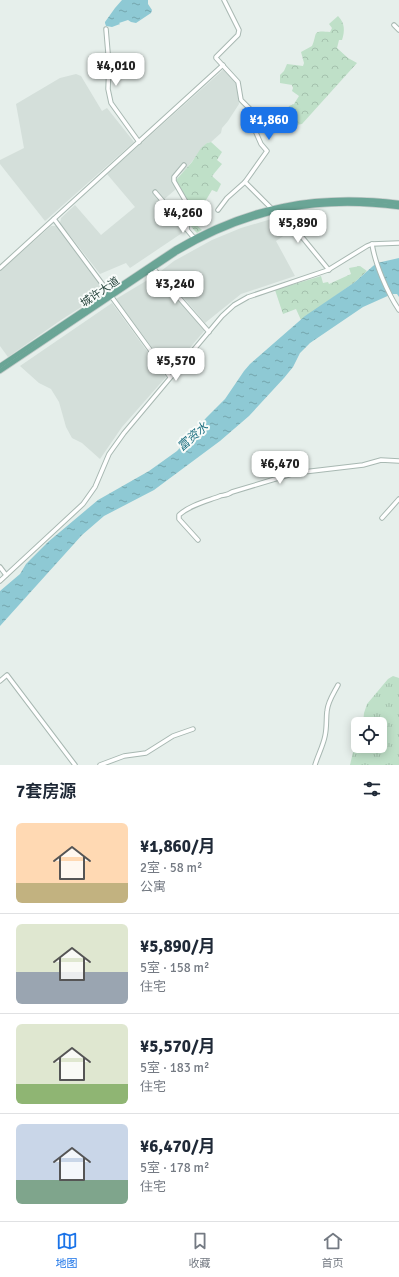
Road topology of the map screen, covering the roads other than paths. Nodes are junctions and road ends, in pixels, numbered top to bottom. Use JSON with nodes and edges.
{"nodes":[{"id":1,"x":224,"y":0,"type":"edge"},
{"id":2,"x":394,"y":25,"type":"dead end"},
{"id":3,"x":106,"y":29,"type":"dead end"},
{"id":4,"x":399,"y":30,"type":"edge"},
{"id":5,"x":223,"y":65,"type":"junction"},
{"id":6,"x":139,"y":142,"type":"junction"},
{"id":7,"x":184,"y":165,"type":"dead end"},
{"id":8,"x":245,"y":182,"type":"junction"},
{"id":9,"x":155,"y":192,"type":"dead end"},
{"id":10,"x":399,"y":203,"type":"edge"},
{"id":11,"x":399,"y":207,"type":"edge"},
{"id":12,"x":218,"y":210,"type":"dead end"},
{"id":13,"x":273,"y":210,"type":"junction"},
{"id":14,"x":54,"y":219,"type":"junction"},
{"id":15,"x":187,"y":229,"type":"junction"},
{"id":16,"x":194,"y":238,"type":"junction"},
{"id":17,"x":399,"y":243,"type":"edge"},
{"id":18,"x":372,"y":244,"type":"junction"},
{"id":19,"x":0,"y":268,"type":"edge"},
{"id":20,"x":153,"y":268,"type":"junction"},
{"id":21,"x":329,"y":270,"type":"junction"},
{"id":22,"x":110,"y":294,"type":"junction"},
{"id":23,"x":399,"y":310,"type":"edge"},
{"id":24,"x":209,"y":332,"type":"junction"},
{"id":25,"x":0,"y":366,"type":"edge"},
{"id":26,"x":0,"y":370,"type":"edge"},
{"id":27,"x":170,"y":378,"type":"junction"},
{"id":28,"x":399,"y":461,"type":"edge"},
{"id":29,"x":399,"y":499,"type":"edge"},
{"id":30,"x":382,"y":518,"type":"dead end"},
{"id":31,"x":198,"y":540,"type":"dead end"},
{"id":32,"x":0,"y":567,"type":"edge"},
{"id":33,"x":6,"y":575,"type":"junction"},
{"id":34,"x":0,"y":581,"type":"edge"},
{"id":35,"x":0,"y":681,"type":"edge"},
{"id":36,"x":338,"y":685,"type":"dead end"},
{"id":37,"x":193,"y":729,"type":"dead end"},
{"id":38,"x":75,"y":765,"type":"edge"},
{"id":39,"x":100,"y":765,"type":"edge"},
{"id":40,"x":315,"y":765,"type":"edge"}],
"edges":[{"from":1,"to":5,"type":"street"},
{"from":2,"to":4,"type":"street"},
{"from":3,"to":6,"type":"street"},
{"from":5,"to":6,"type":"street"},
{"from":5,"to":8,"type":"street"},
{"from":6,"to":14,"type":"street"},
{"from":7,"to":15,"type":"street"},
{"from":8,"to":12,"type":"street"},
{"from":8,"to":13,"type":"street"},
{"from":9,"to":15,"type":"street"},
{"from":10,"to":13,"type":"main road","name":"城许大道"},
{"from":11,"to":13,"type":"main road","name":"城许大道"},
{"from":13,"to":16,"type":"main road","name":"城许大道"},
{"from":13,"to":20,"type":"main road","name":"城许大道"},
{"from":13,"to":21,"type":"street"},
{"from":14,"to":19,"type":"street"},
{"from":14,"to":22,"type":"street"},
{"from":15,"to":16,"type":"street"},
{"from":16,"to":22,"type":"main road","name":"城许大道"},
{"from":17,"to":18,"type":"street"},
{"from":18,"to":21,"type":"street"},
{"from":18,"to":23,"type":"street"},
{"from":20,"to":22,"type":"main road","name":"城许大道"},
{"from":20,"to":24,"type":"street"},
{"from":21,"to":24,"type":"street"},
{"from":22,"to":25,"type":"main road","name":"城许大道"},
{"from":22,"to":26,"type":"main road","name":"城许大道"},
{"from":22,"to":27,"type":"street"},
{"from":24,"to":27,"type":"street"},
{"from":27,"to":33,"type":"street"},
{"from":28,"to":31,"type":"street"},
{"from":29,"to":30,"type":"street"},
{"from":32,"to":33,"type":"street"},
{"from":33,"to":34,"type":"street"},
{"from":35,"to":38,"type":"street"},
{"from":36,"to":40,"type":"street"},
{"from":37,"to":39,"type":"street"}]}
